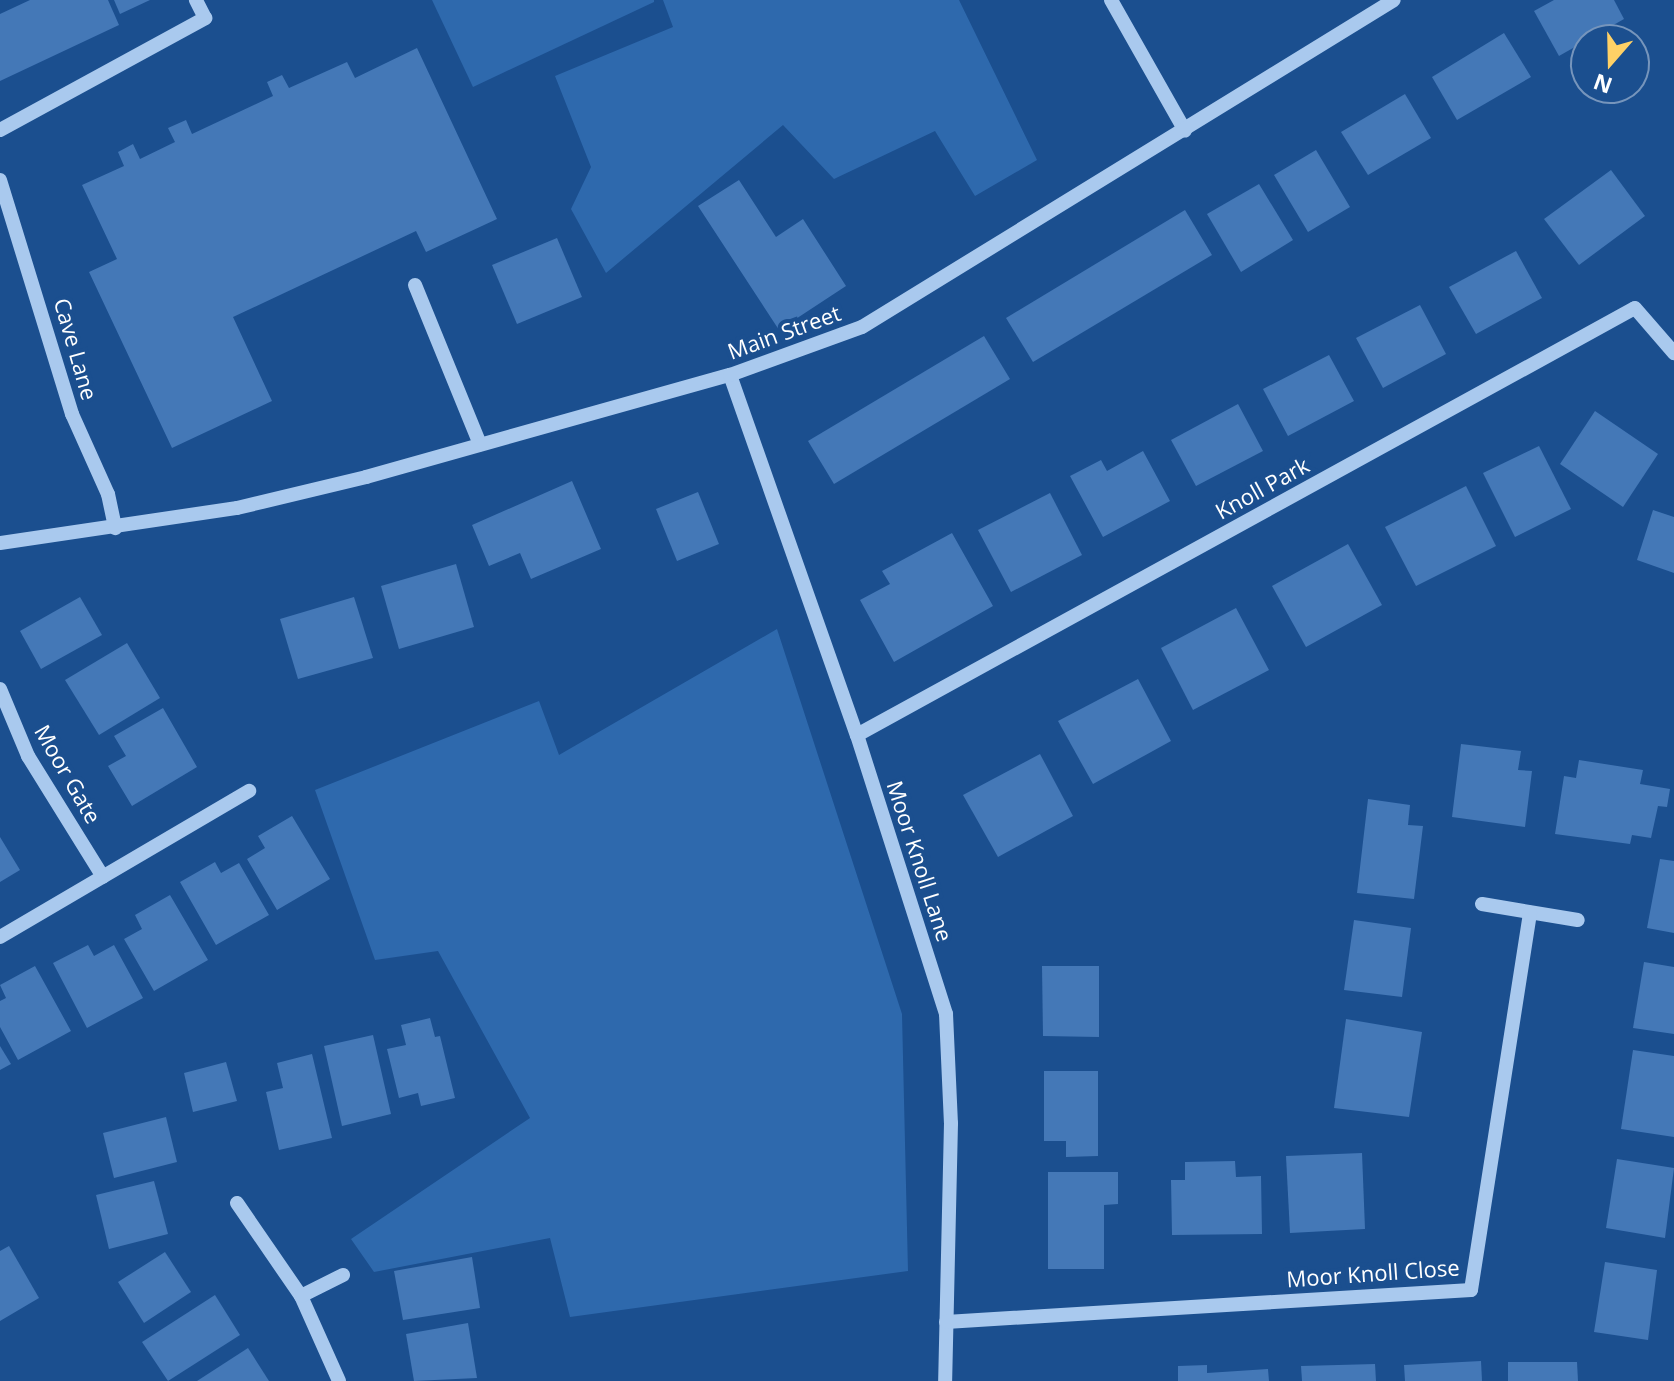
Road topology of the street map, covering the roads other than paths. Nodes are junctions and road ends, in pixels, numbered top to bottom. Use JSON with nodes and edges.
{"nodes":[{"id":1,"x":196,"y":0,"type":"edge"},
{"id":2,"x":1111,"y":0,"type":"edge"},
{"id":3,"x":1394,"y":0,"type":"edge"},
{"id":4,"x":0,"y":130,"type":"edge"},
{"id":5,"x":1185,"y":131,"type":"junction"},
{"id":6,"x":0,"y":180,"type":"edge"},
{"id":7,"x":415,"y":285,"type":"dead end"},
{"id":8,"x":1674,"y":353,"type":"edge"},
{"id":9,"x":730,"y":375,"type":"junction"},
{"id":10,"x":480,"y":444,"type":"junction"},
{"id":11,"x":115,"y":528,"type":"junction"},
{"id":12,"x":0,"y":543,"type":"edge"},
{"id":13,"x":0,"y":689,"type":"edge"},
{"id":14,"x":857,"y":735,"type":"junction"},
{"id":15,"x":249,"y":791,"type":"dead end"},
{"id":16,"x":103,"y":877,"type":"junction"},
{"id":17,"x":1482,"y":904,"type":"dead end"},
{"id":18,"x":1530,"y":913,"type":"junction"},
{"id":19,"x":1578,"y":920,"type":"dead end"},
{"id":20,"x":0,"y":937,"type":"edge"},
{"id":21,"x":237,"y":1203,"type":"dead end"},
{"id":22,"x":343,"y":1275,"type":"dead end"},
{"id":23,"x":301,"y":1296,"type":"junction"},
{"id":24,"x":946,"y":1322,"type":"junction"},
{"id":25,"x":339,"y":1381,"type":"edge"},
{"id":26,"x":945,"y":1381,"type":"edge"}],
"edges":[{"from":1,"to":4,"type":"street"},
{"from":2,"to":5,"type":"street"},
{"from":3,"to":5,"type":"street","name":"Main Street"},
{"from":5,"to":9,"type":"street","name":"Main Street"},
{"from":6,"to":11,"type":"street","name":"Cave Lane"},
{"from":7,"to":10,"type":"street"},
{"from":8,"to":14,"type":"street","name":"Knoll Park"},
{"from":9,"to":10,"type":"street","name":"Main Street"},
{"from":9,"to":14,"type":"street","name":"Moor Knoll Lane"},
{"from":10,"to":11,"type":"street","name":"Main Street"},
{"from":11,"to":12,"type":"street","name":"Main Street"},
{"from":13,"to":16,"type":"street","name":"Moor Gate"},
{"from":14,"to":24,"type":"street","name":"Moor Knoll Lane"},
{"from":15,"to":16,"type":"street"},
{"from":16,"to":20,"type":"street"},
{"from":17,"to":18,"type":"street"},
{"from":18,"to":19,"type":"street"},
{"from":18,"to":24,"type":"street","name":"Moor Knoll Close"},
{"from":21,"to":23,"type":"street"},
{"from":22,"to":23,"type":"street"},
{"from":23,"to":25,"type":"street"},
{"from":24,"to":26,"type":"street","name":"Moor Knoll Lane"}]}
